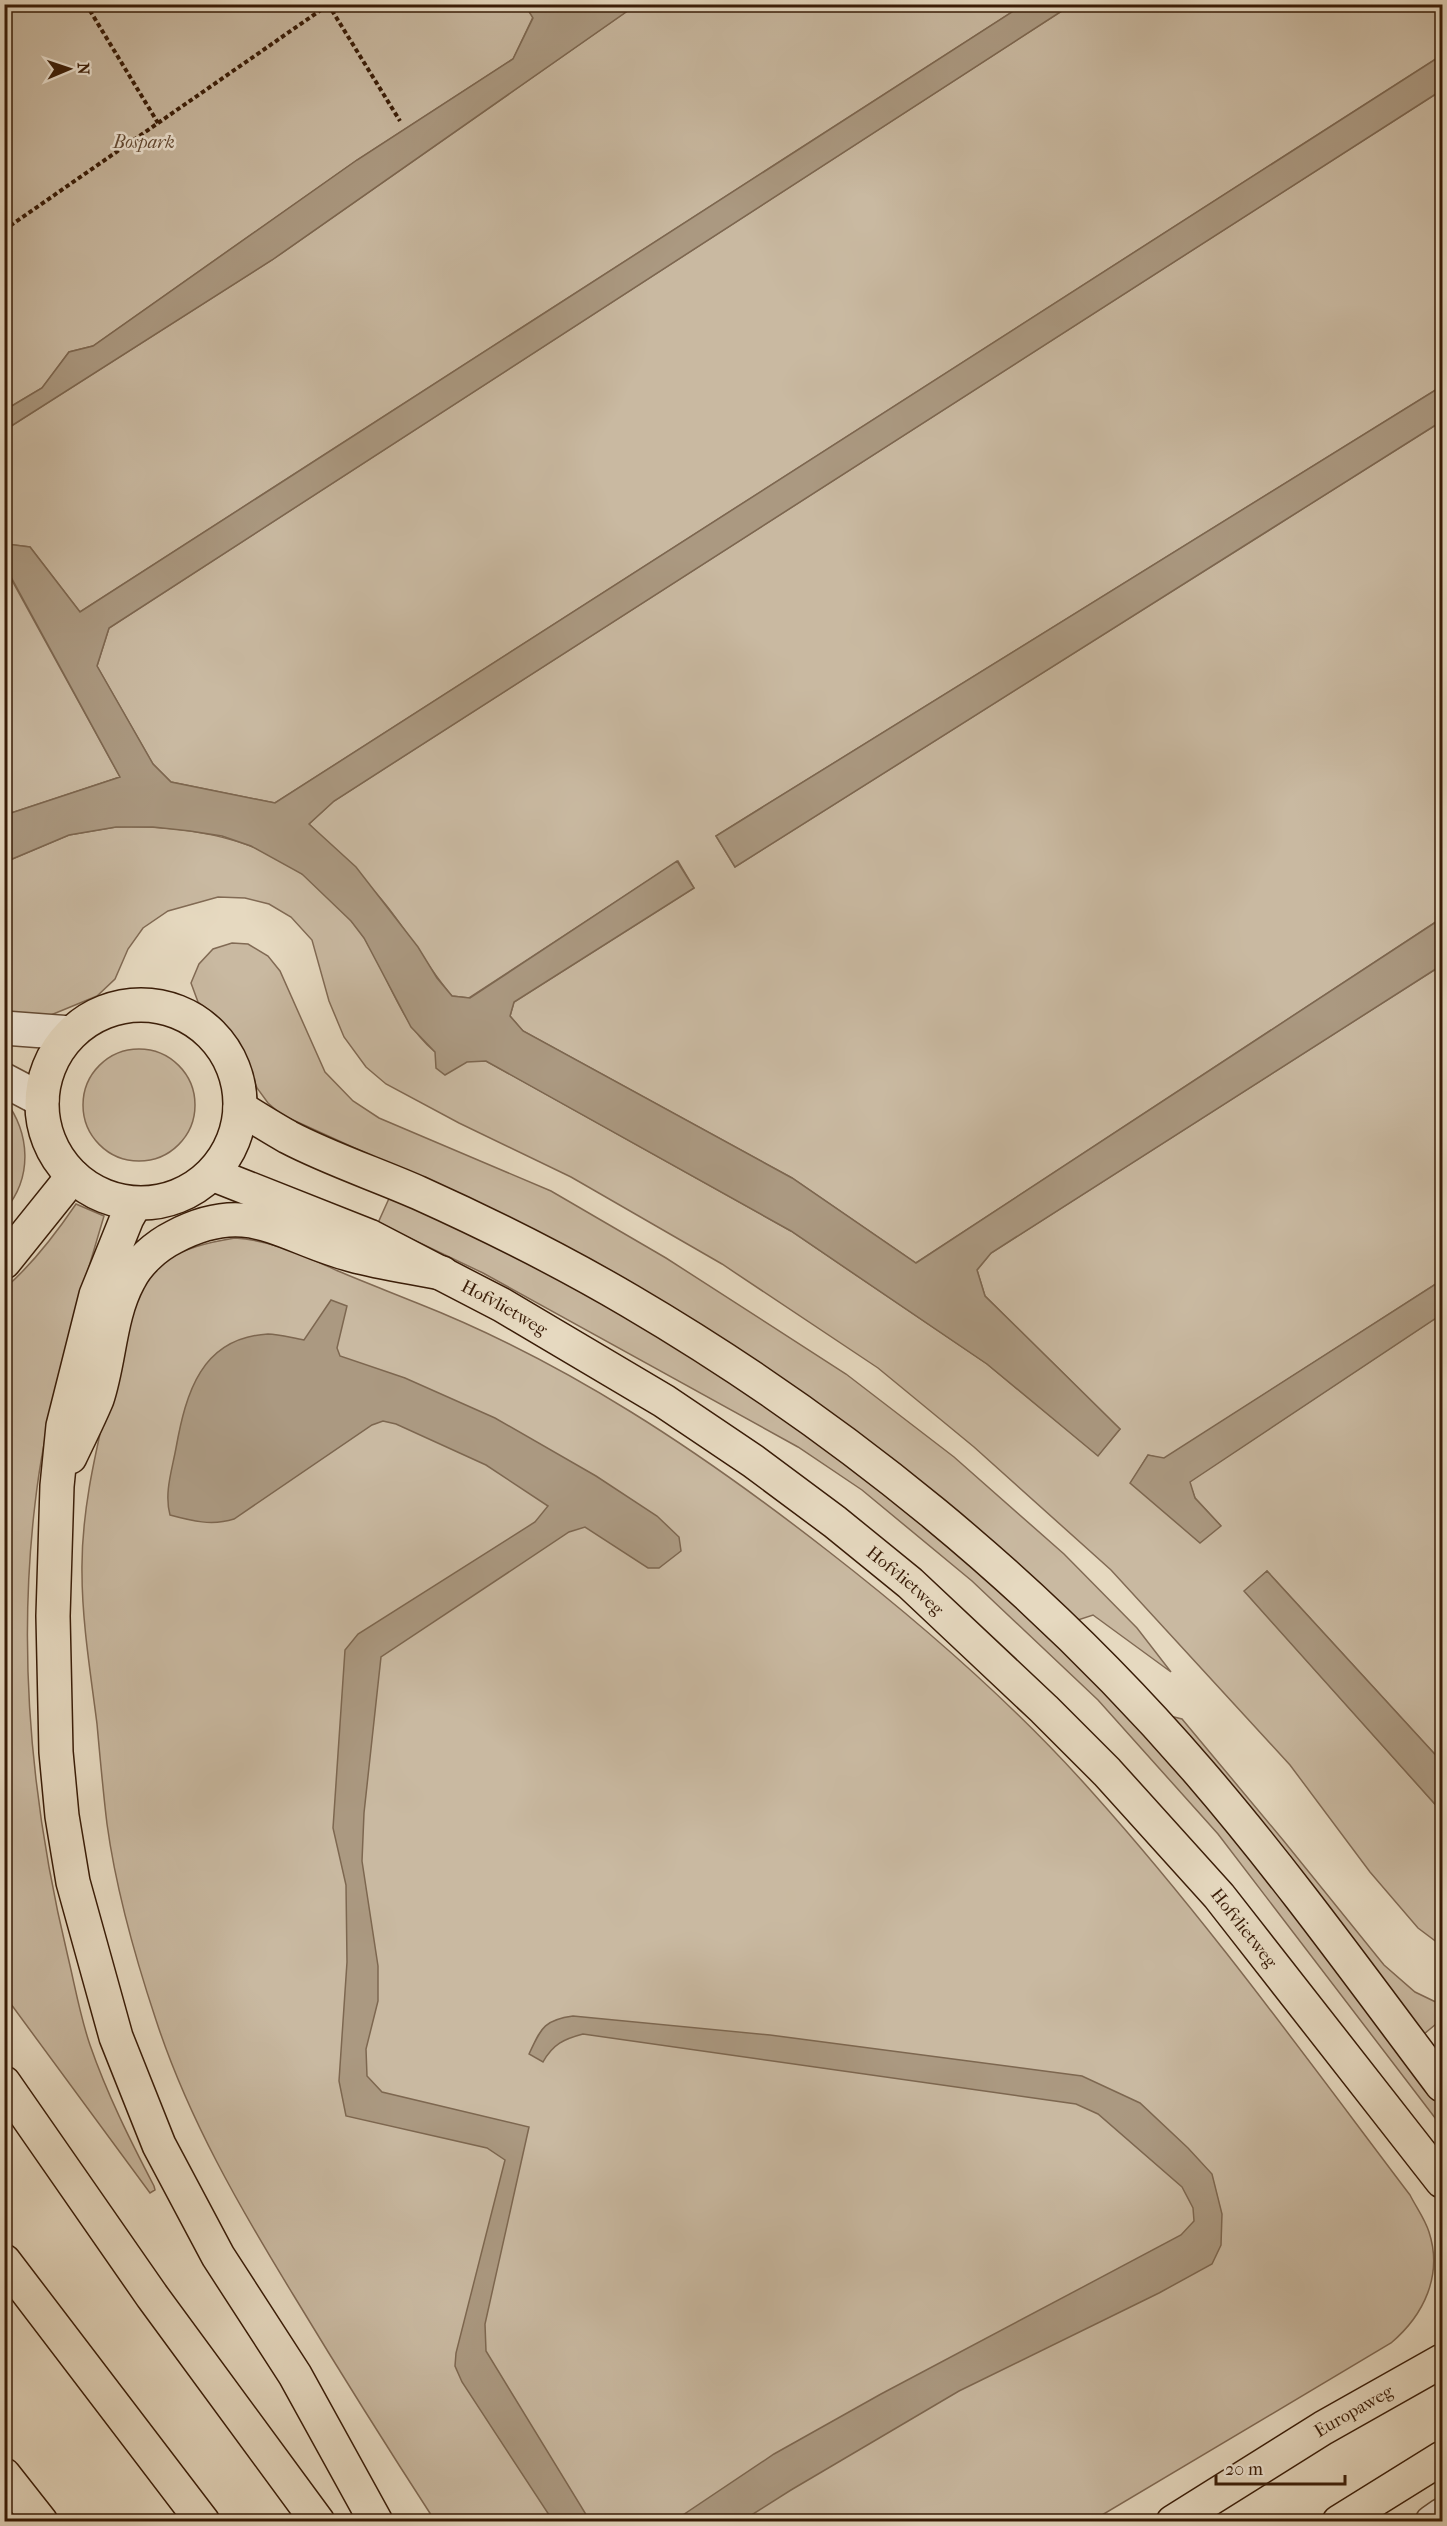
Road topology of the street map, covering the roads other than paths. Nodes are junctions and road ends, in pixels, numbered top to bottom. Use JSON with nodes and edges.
{"nodes":[{"id":1,"x":4,"y":1028,"type":"edge"},
{"id":2,"x":71,"y":1033,"type":"junction"},
{"id":3,"x":4,"y":1080,"type":"edge"},
{"id":4,"x":42,"y":1100,"type":"junction"},
{"id":5,"x":240,"y":1108,"type":"junction"},
{"id":6,"x":212,"y":1174,"type":"junction"},
{"id":7,"x":73,"y":1176,"type":"junction"},
{"id":8,"x":135,"y":1204,"type":"junction"},
{"id":9,"x":4,"y":1262,"type":"edge"},
{"id":10,"x":442,"y":1273,"type":"junction"},
{"id":11,"x":57,"y":1486,"type":"junction"},
{"id":12,"x":4,"y":2083,"type":"edge"},
{"id":13,"x":1443,"y":2085,"type":"edge"},
{"id":14,"x":1443,"y":2181,"type":"edge"},
{"id":15,"x":4,"y":2261,"type":"edge"},
{"id":16,"x":1443,"y":2361,"type":"edge"},
{"id":17,"x":1443,"y":2458,"type":"edge"},
{"id":18,"x":4,"y":2475,"type":"edge"},
{"id":19,"x":1443,"y":2515,"type":"edge"},
{"id":20,"x":41,"y":2522,"type":"edge"},
{"id":21,"x":203,"y":2522,"type":"edge"},
{"id":22,"x":318,"y":2522,"type":"edge"},
{"id":23,"x":376,"y":2522,"type":"edge"},
{"id":24,"x":1173,"y":2522,"type":"edge"},
{"id":25,"x":1339,"y":2522,"type":"edge"},
{"id":26,"x":1432,"y":2522,"type":"edge"}],
"edges":[{"from":1,"to":2,"type":"street"},
{"from":2,"to":4,"type":"main road"},
{"from":2,"to":5,"type":"main road"},
{"from":3,"to":4,"type":"street"},
{"from":4,"to":7,"type":"main road"},
{"from":5,"to":6,"type":"main road"},
{"from":5,"to":13,"type":"main road"},
{"from":6,"to":8,"type":"main road"},
{"from":6,"to":10,"type":"main road","name":"Hofvlietweg"},
{"from":7,"to":8,"type":"main road"},
{"from":7,"to":9,"type":"main road"},
{"from":8,"to":11,"type":"main road"},
{"from":10,"to":11,"type":"main road"},
{"from":10,"to":14,"type":"main road","name":"Hofvlietweg"},
{"from":11,"to":23,"type":"main road"},
{"from":12,"to":22,"type":"main road"},
{"from":15,"to":21,"type":"main road"},
{"from":16,"to":24,"type":"main road","name":"Europaweg"},
{"from":17,"to":25,"type":"main road"},
{"from":18,"to":20,"type":"main road"},
{"from":19,"to":26,"type":"street"}]}
